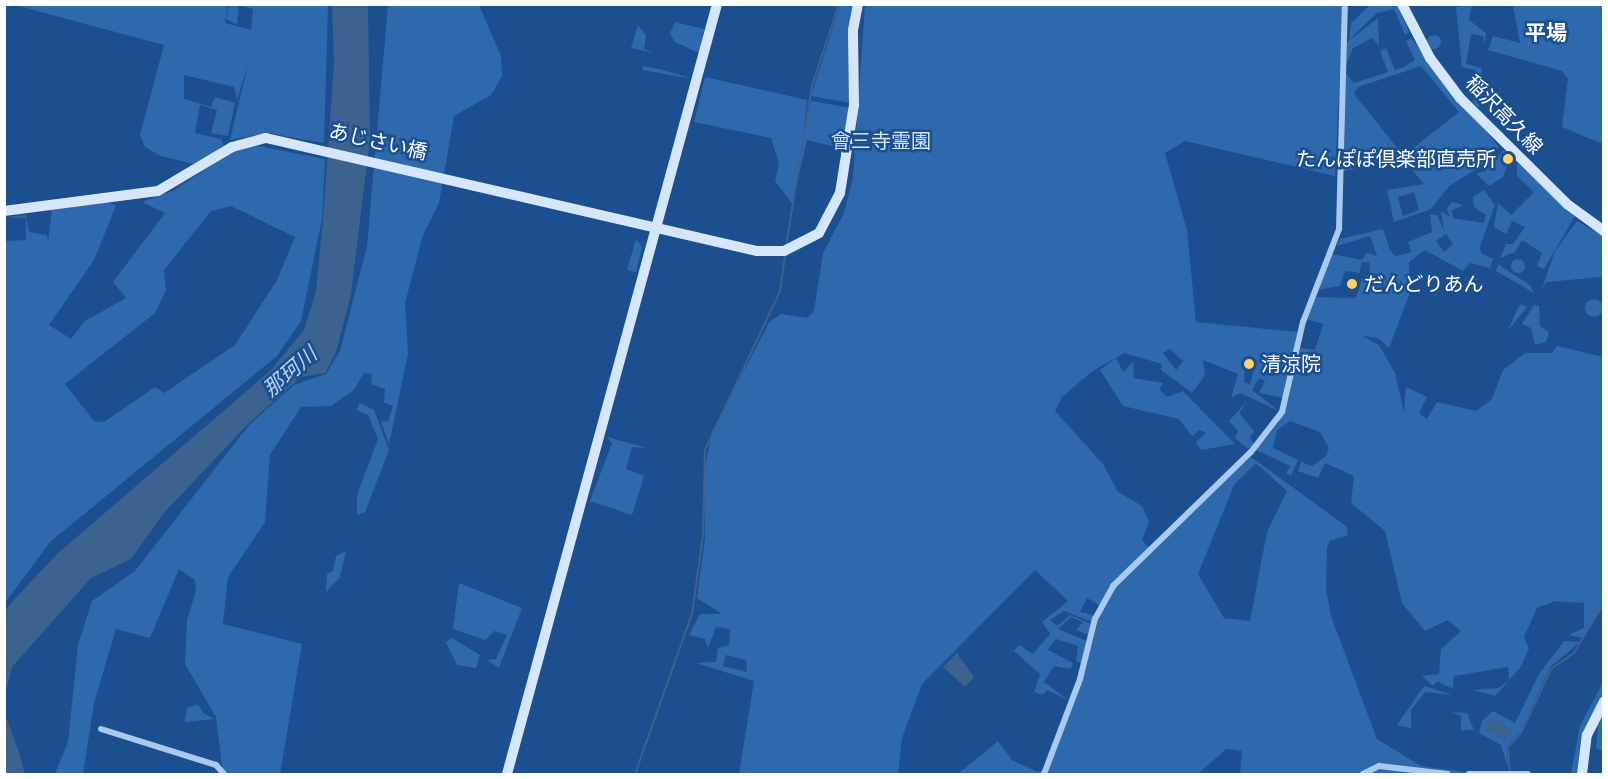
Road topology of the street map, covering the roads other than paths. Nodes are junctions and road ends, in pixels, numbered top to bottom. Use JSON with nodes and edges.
{"nodes":[{"id":1,"x":717,"y":4,"type":"edge"},
{"id":2,"x":858,"y":4,"type":"edge"},
{"id":3,"x":1345,"y":4,"type":"edge"},
{"id":4,"x":1402,"y":4,"type":"edge"},
{"id":5,"x":4,"y":211,"type":"edge"},
{"id":6,"x":657,"y":228,"type":"junction"},
{"id":7,"x":1604,"y":231,"type":"edge"},
{"id":8,"x":1604,"y":701,"type":"edge"},
{"id":9,"x":101,"y":729,"type":"dead end"},
{"id":10,"x":224,"y":774,"type":"edge"},
{"id":11,"x":507,"y":774,"type":"edge"},
{"id":12,"x":1044,"y":774,"type":"edge"},
{"id":13,"x":1363,"y":774,"type":"edge"},
{"id":14,"x":1448,"y":774,"type":"edge"},
{"id":15,"x":1469,"y":774,"type":"edge"},
{"id":16,"x":1528,"y":774,"type":"edge"},
{"id":17,"x":1582,"y":774,"type":"edge"}],
"edges":[{"from":1,"to":6,"type":"street"},
{"from":2,"to":6,"type":"street","name":"あじさい橋"},
{"from":3,"to":12,"type":"street"},
{"from":4,"to":7,"type":"street","name":"稲沢高久線"},
{"from":5,"to":6,"type":"street","name":"あじさい橋"},
{"from":6,"to":11,"type":"street"},
{"from":8,"to":17,"type":"street"},
{"from":9,"to":10,"type":"street"},
{"from":13,"to":14,"type":"street"},
{"from":15,"to":16,"type":"street"}]}
